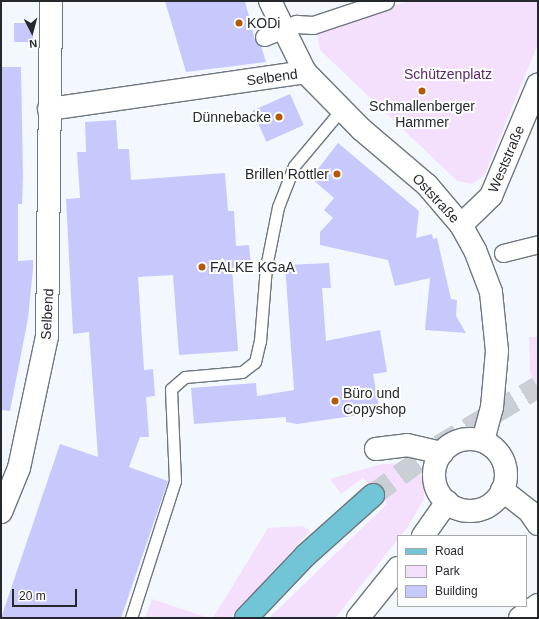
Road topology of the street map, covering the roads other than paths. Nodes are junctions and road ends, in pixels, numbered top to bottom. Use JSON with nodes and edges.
{"nodes":[{"id":1,"x":51,"y":1,"type":"edge"},
{"id":2,"x":270,"y":1,"type":"edge"},
{"id":3,"x":385,"y":1,"type":"edge"},
{"id":4,"x":273,"y":33,"type":"junction"},
{"id":5,"x":305,"y":72,"type":"junction"},
{"id":6,"x":538,"y":84,"type":"edge"},
{"id":7,"x":49,"y":109,"type":"junction"},
{"id":8,"x":341,"y":110,"type":"junction"},
{"id":9,"x":531,"y":116,"type":"edge"},
{"id":10,"x":461,"y":225,"type":"junction"},
{"id":11,"x":538,"y":244,"type":"edge"},
{"id":12,"x":503,"y":253,"type":"dead end"},
{"id":13,"x":483,"y":441,"type":"junction"},
{"id":14,"x":376,"y":449,"type":"dead end"},
{"id":15,"x":442,"y":453,"type":"junction"},
{"id":16,"x":502,"y":490,"type":"junction"},
{"id":17,"x":373,"y":495,"type":"tunnel mouth"},
{"id":18,"x":446,"y":502,"type":"junction"},
{"id":19,"x":1,"y":512,"type":"edge"},
{"id":20,"x":538,"y":524,"type":"edge"},
{"id":21,"x":424,"y":535,"type":"edge"},
{"id":22,"x":397,"y":569,"type":"edge"},
{"id":23,"x":538,"y":605,"type":"edge"},
{"id":24,"x":131,"y":618,"type":"edge"},
{"id":25,"x":246,"y":618,"type":"edge"},
{"id":26,"x":358,"y":618,"type":"edge"},
{"id":27,"x":520,"y":618,"type":"edge"}],
"edges":[{"from":1,"to":7,"type":"street","name":"Selbend"},
{"from":2,"to":4,"type":"street","name":"Oststraße"},
{"from":3,"to":4,"type":"street"},
{"from":4,"to":5,"type":"street","name":"Oststraße"},
{"from":5,"to":7,"type":"street","name":"Selbend"},
{"from":5,"to":8,"type":"street","name":"Oststraße"},
{"from":6,"to":9,"type":"street","name":"Weststraße"},
{"from":7,"to":19,"type":"street","name":"Selbend"},
{"from":8,"to":10,"type":"street","name":"Oststraße"},
{"from":8,"to":24,"type":"lane"},
{"from":9,"to":10,"type":"street","name":"Weststraße"},
{"from":10,"to":13,"type":"street","name":"Oststraße"},
{"from":11,"to":12,"type":"street"},
{"from":13,"to":15,"type":"street"},
{"from":13,"to":16,"type":"street"},
{"from":14,"to":15,"type":"street"},
{"from":15,"to":18,"type":"street"},
{"from":16,"to":18,"type":"street"},
{"from":16,"to":20,"type":"street"},
{"from":17,"to":25,"type":"main road"},
{"from":18,"to":21,"type":"street"},
{"from":22,"to":26,"type":"street"},
{"from":23,"to":27,"type":"street"}]}
